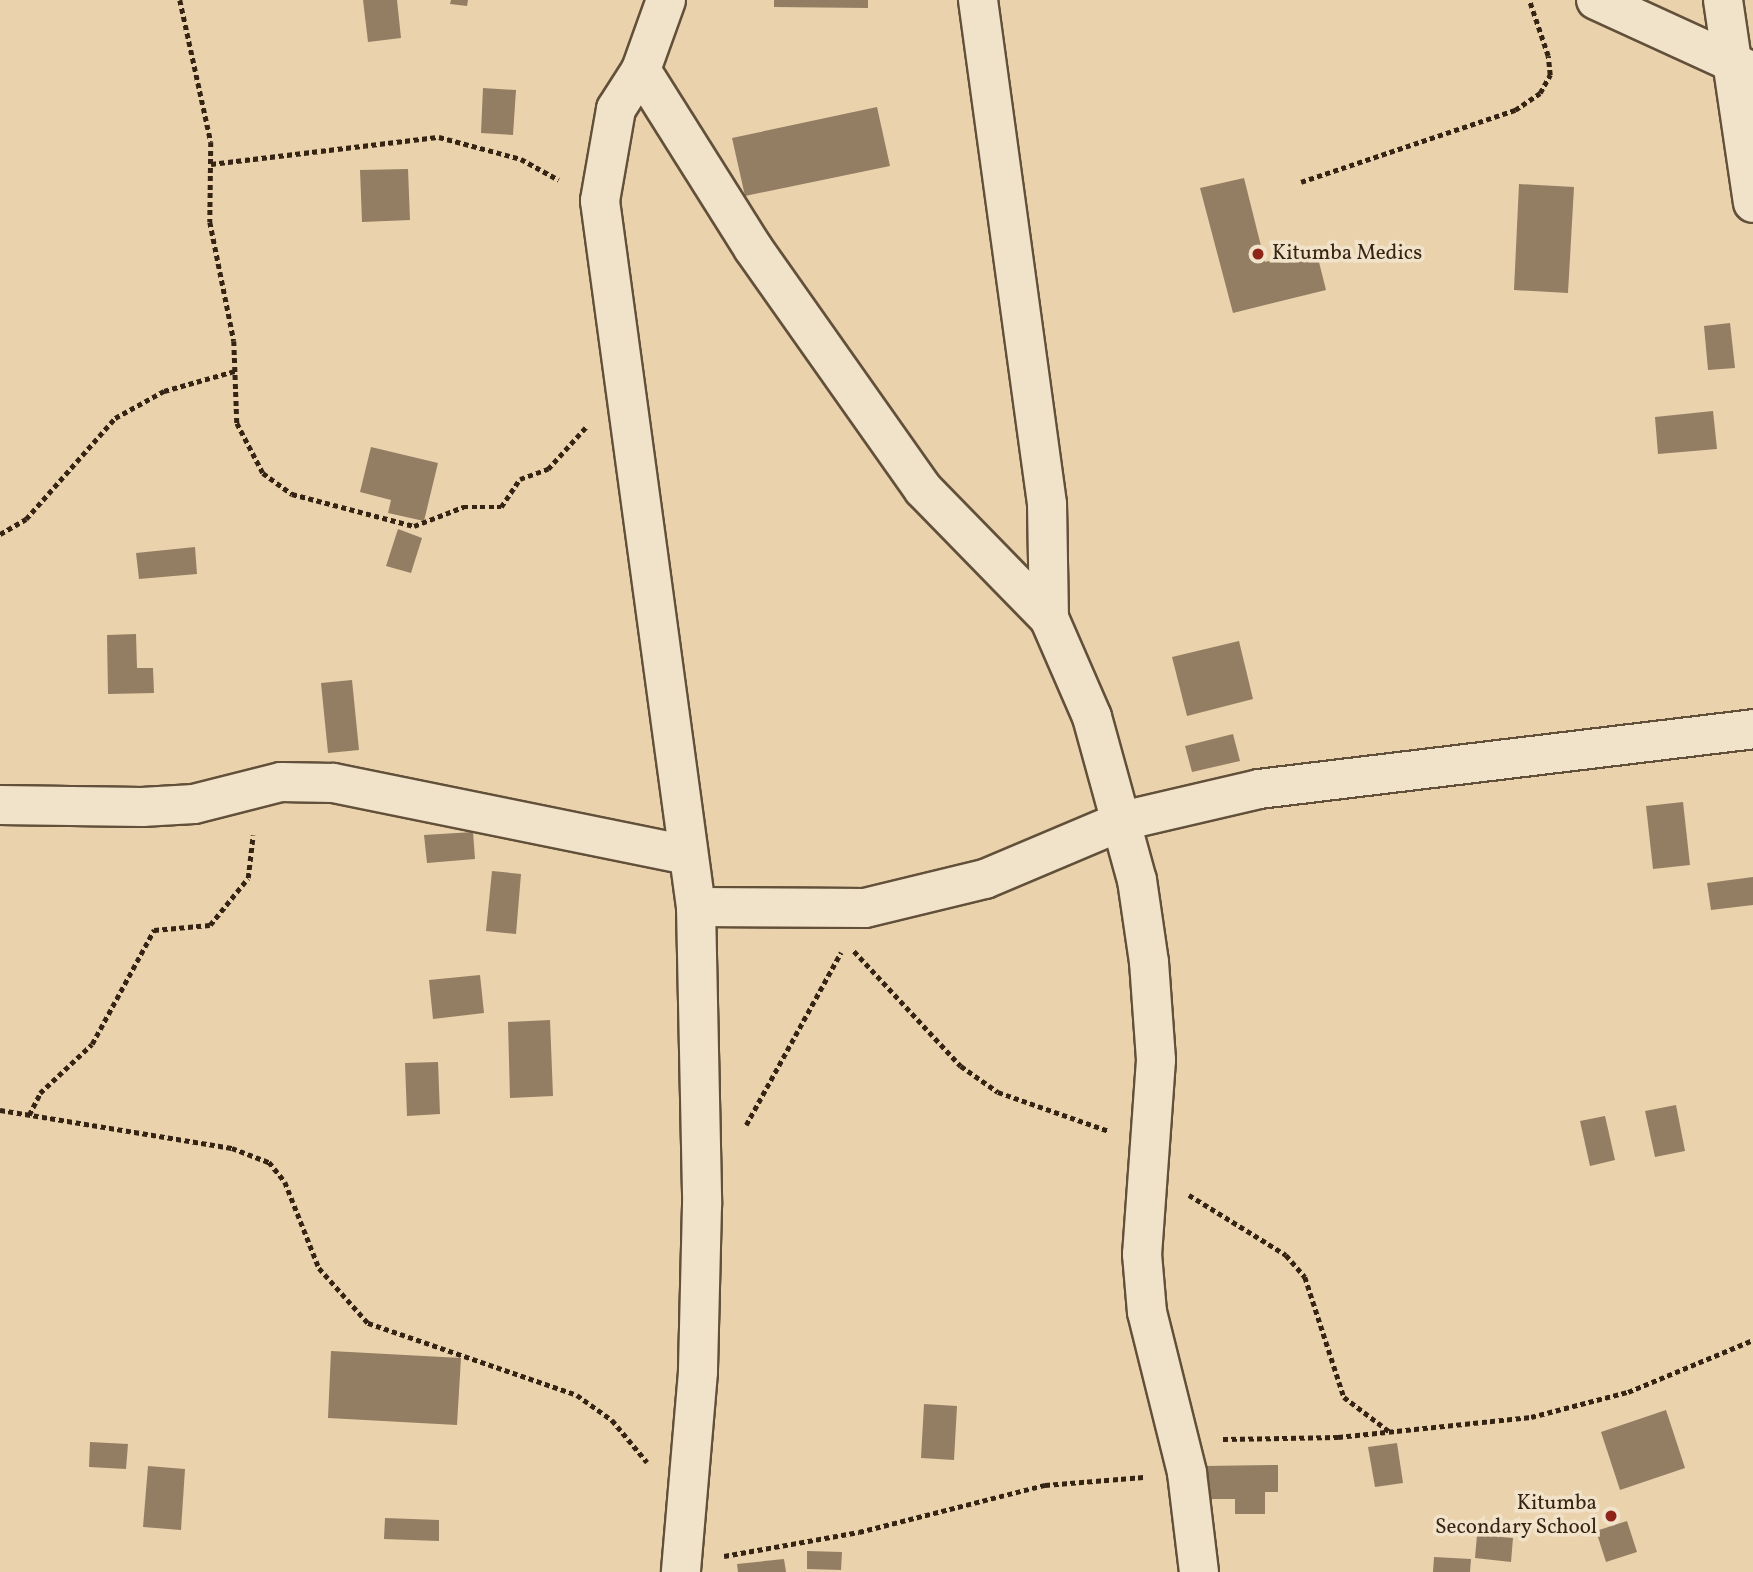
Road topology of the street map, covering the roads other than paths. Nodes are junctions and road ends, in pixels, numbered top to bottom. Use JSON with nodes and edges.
{"nodes":[{"id":1,"x":666,"y":0,"type":"edge"},
{"id":2,"x":978,"y":0,"type":"edge"},
{"id":3,"x":1596,"y":0,"type":"edge"},
{"id":4,"x":1723,"y":0,"type":"edge"},
{"id":5,"x":1742,"y":67,"type":"edge"},
{"id":6,"x":641,"y":70,"type":"junction"},
{"id":7,"x":1753,"y":203,"type":"edge"},
{"id":8,"x":1049,"y":618,"type":"junction"},
{"id":9,"x":1748,"y":726,"type":"edge"},
{"id":10,"x":0,"y":806,"type":"edge"},
{"id":11,"x":1122,"y":821,"type":"junction"},
{"id":12,"x":688,"y":855,"type":"junction"},
{"id":13,"x":696,"y":907,"type":"junction"},
{"id":14,"x":681,"y":1567,"type":"edge"},
{"id":15,"x":1199,"y":1572,"type":"edge"}],
"edges":[{"from":1,"to":6,"type":"street"},
{"from":2,"to":8,"type":"street"},
{"from":3,"to":5,"type":"street"},
{"from":4,"to":5,"type":"street"},
{"from":5,"to":7,"type":"street"},
{"from":6,"to":8,"type":"street"},
{"from":6,"to":12,"type":"street"},
{"from":8,"to":11,"type":"street"},
{"from":9,"to":11,"type":"street"},
{"from":10,"to":12,"type":"street"},
{"from":11,"to":13,"type":"street"},
{"from":11,"to":15,"type":"street"},
{"from":12,"to":13,"type":"street"},
{"from":13,"to":14,"type":"street"}]}
